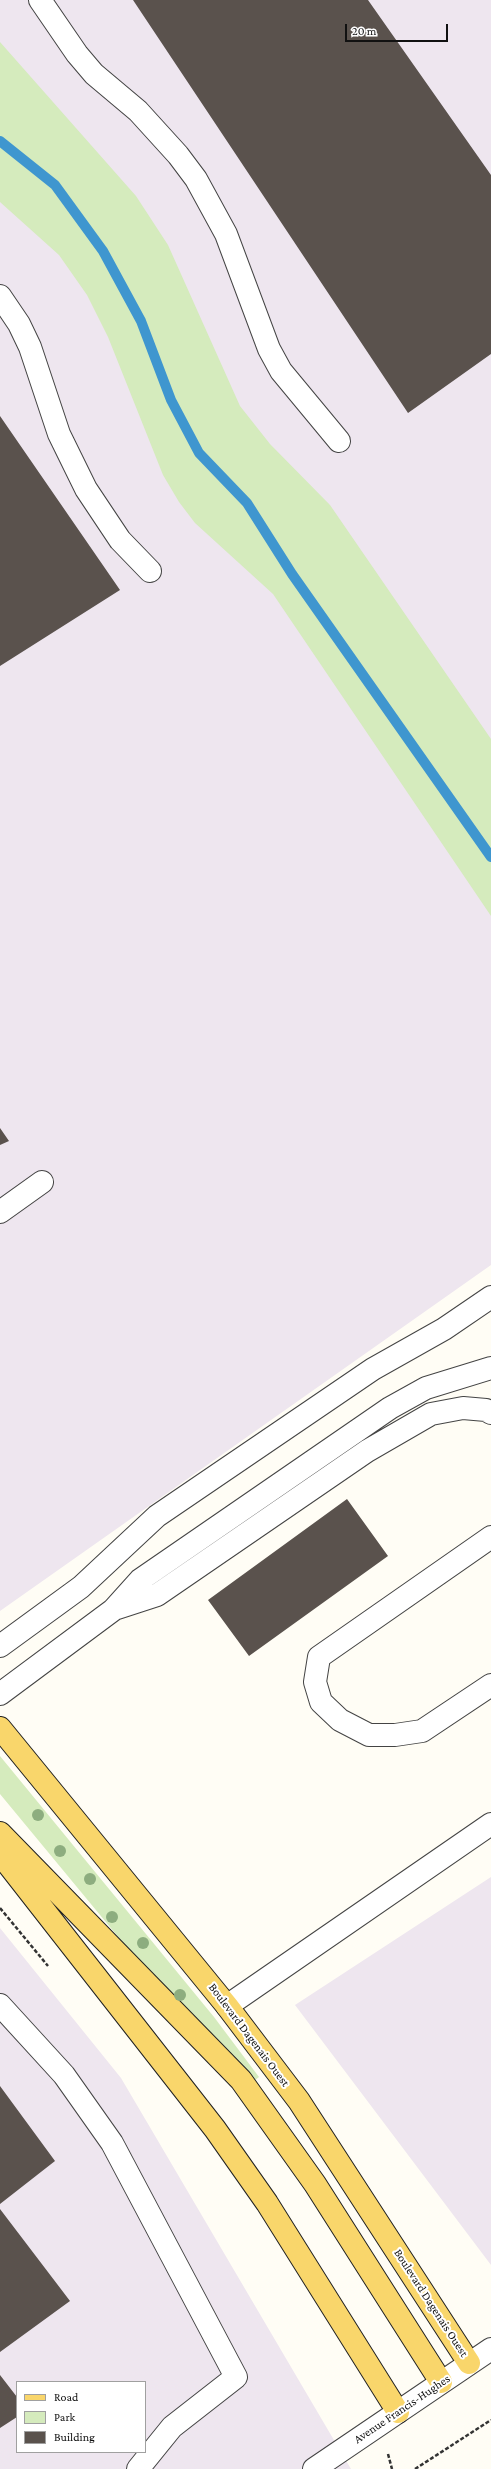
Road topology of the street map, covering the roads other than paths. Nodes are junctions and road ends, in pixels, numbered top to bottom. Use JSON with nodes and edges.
{"nodes":[{"id":1,"x":40,"y":0,"type":"edge"},
{"id":2,"x":0,"y":296,"type":"edge"},
{"id":3,"x":338,"y":441,"type":"dead end"},
{"id":4,"x":150,"y":571,"type":"dead end"},
{"id":5,"x":42,"y":1182,"type":"dead end"},
{"id":6,"x":0,"y":1212,"type":"edge"},
{"id":7,"x":491,"y":1297,"type":"edge"},
{"id":8,"x":491,"y":1368,"type":"edge"},
{"id":9,"x":491,"y":1413,"type":"edge"},
{"id":10,"x":491,"y":1537,"type":"edge"},
{"id":11,"x":113,"y":1610,"type":"junction"},
{"id":12,"x":0,"y":1646,"type":"edge"},
{"id":13,"x":491,"y":1684,"type":"edge"},
{"id":14,"x":0,"y":1694,"type":"edge"},
{"id":15,"x":0,"y":1728,"type":"edge"},
{"id":16,"x":491,"y":1824,"type":"edge"},
{"id":17,"x":0,"y":1833,"type":"edge"},
{"id":18,"x":0,"y":1854,"type":"edge"},
{"id":19,"x":0,"y":2005,"type":"edge"},
{"id":20,"x":227,"y":2006,"type":"junction"},
{"id":21,"x":491,"y":2349,"type":"edge"},
{"id":22,"x":469,"y":2363,"type":"junction"},
{"id":23,"x":442,"y":2382,"type":"junction"},
{"id":24,"x":398,"y":2412,"type":"junction"},
{"id":25,"x":138,"y":2469,"type":"edge"},
{"id":26,"x":314,"y":2469,"type":"edge"}],
"edges":[{"from":1,"to":3,"type":"street"},
{"from":2,"to":4,"type":"street"},
{"from":5,"to":6,"type":"street"},
{"from":7,"to":12,"type":"street"},
{"from":8,"to":11,"type":"street"},
{"from":9,"to":11,"type":"street"},
{"from":10,"to":13,"type":"street"},
{"from":11,"to":14,"type":"street"},
{"from":15,"to":20,"type":"main road","name":"Boulevard Dagenais Ouest"},
{"from":16,"to":20,"type":"street"},
{"from":17,"to":23,"type":"main road"},
{"from":18,"to":24,"type":"main road"},
{"from":19,"to":25,"type":"street"},
{"from":20,"to":22,"type":"main road","name":"Boulevard Dagenais Ouest"},
{"from":21,"to":22,"type":"street","name":"Avenue Francis-Hughes"},
{"from":22,"to":23,"type":"street","name":"Avenue Francis-Hughes"},
{"from":23,"to":24,"type":"street","name":"Avenue Francis-Hughes"},
{"from":24,"to":26,"type":"street","name":"Avenue Francis-Hughes"}]}
